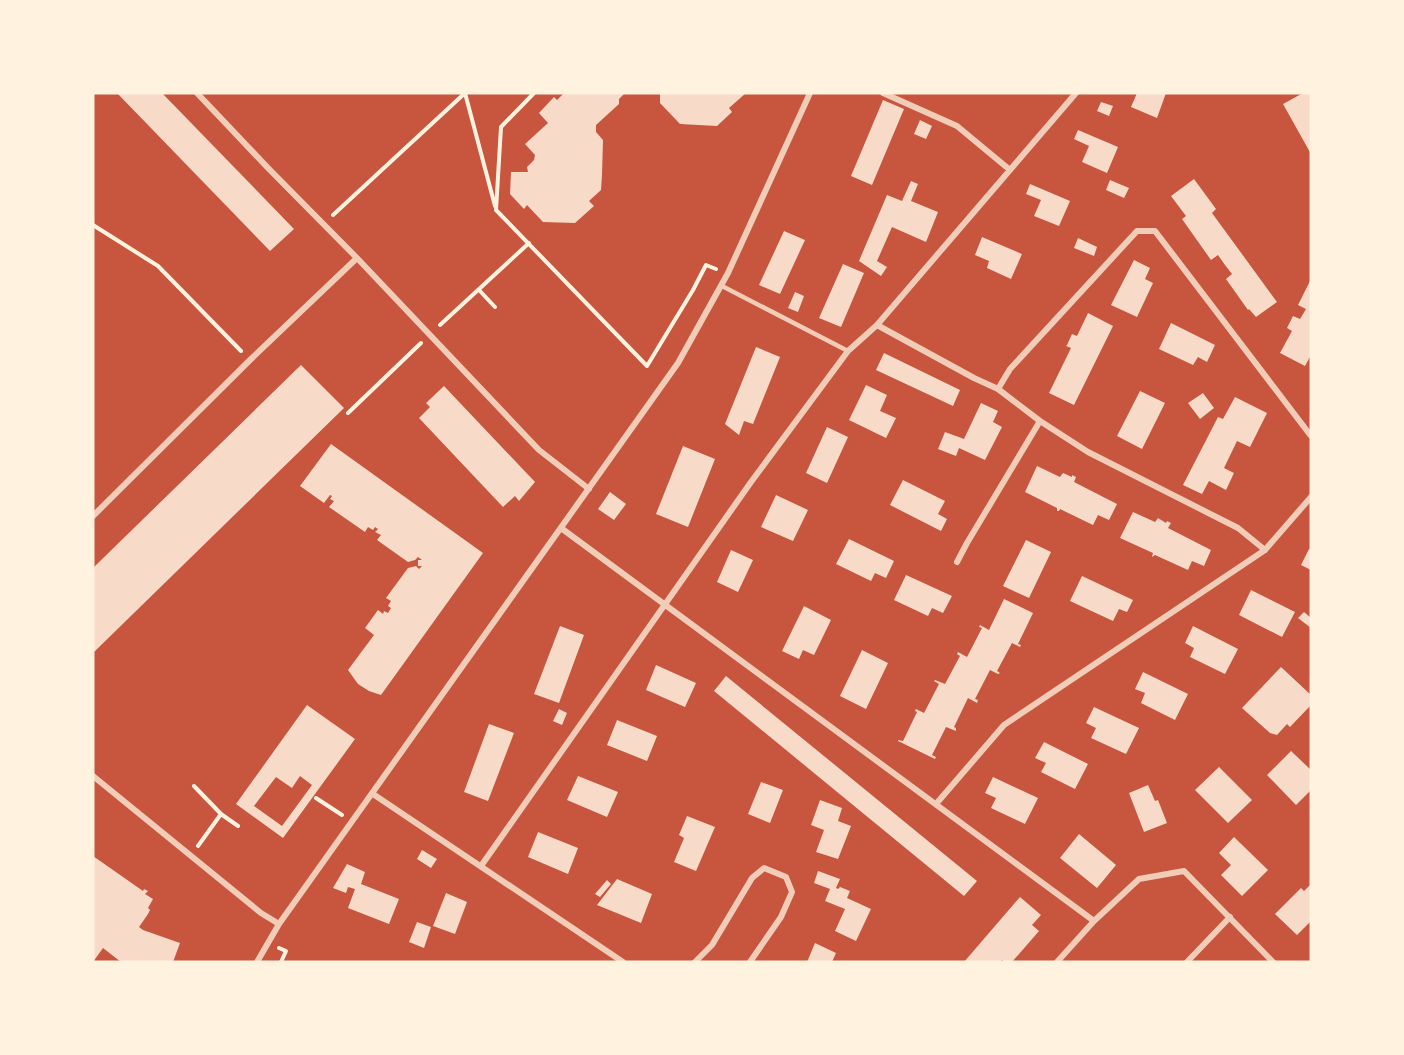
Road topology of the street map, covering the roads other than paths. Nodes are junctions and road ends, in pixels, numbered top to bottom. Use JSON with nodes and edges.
{"nodes":[{"id":1,"x":197,"y":93,"type":"edge"},
{"id":2,"x":810,"y":93,"type":"edge"},
{"id":3,"x":883,"y":93,"type":"edge"},
{"id":4,"x":1077,"y":93,"type":"edge"},
{"id":5,"x":1010,"y":170,"type":"junction"},
{"id":6,"x":357,"y":258,"type":"junction"},
{"id":7,"x":722,"y":286,"type":"junction"},
{"id":8,"x":877,"y":325,"type":"junction"},
{"id":9,"x":848,"y":351,"type":"junction"},
{"id":10,"x":998,"y":389,"type":"junction"},
{"id":11,"x":1040,"y":421,"type":"junction"},
{"id":12,"x":1311,"y":436,"type":"edge"},
{"id":13,"x":589,"y":489,"type":"junction"},
{"id":14,"x":1311,"y":496,"type":"edge"},
{"id":15,"x":93,"y":516,"type":"edge"},
{"id":16,"x":561,"y":528,"type":"junction"},
{"id":17,"x":1265,"y":550,"type":"junction"},
{"id":18,"x":957,"y":562,"type":"dead end"},
{"id":19,"x":665,"y":603,"type":"junction"},
{"id":20,"x":93,"y":776,"type":"edge"},
{"id":21,"x":372,"y":794,"type":"junction"},
{"id":22,"x":936,"y":804,"type":"junction"},
{"id":23,"x":481,"y":866,"type":"junction"},
{"id":24,"x":1230,"y":917,"type":"junction"},
{"id":25,"x":1094,"y":921,"type":"junction"},
{"id":26,"x":279,"y":924,"type":"junction"},
{"id":27,"x":259,"y":961,"type":"edge"},
{"id":28,"x":622,"y":962,"type":"edge"},
{"id":29,"x":694,"y":962,"type":"edge"},
{"id":30,"x":750,"y":962,"type":"edge"},
{"id":31,"x":1057,"y":962,"type":"edge"},
{"id":32,"x":1187,"y":962,"type":"edge"},
{"id":33,"x":1273,"y":962,"type":"edge"}],
"edges":[{"from":1,"to":6,"type":"street"},
{"from":2,"to":7,"type":"street"},
{"from":3,"to":5,"type":"street"},
{"from":4,"to":5,"type":"street"},
{"from":5,"to":8,"type":"street"},
{"from":6,"to":13,"type":"street"},
{"from":6,"to":15,"type":"street"},
{"from":7,"to":9,"type":"lane"},
{"from":7,"to":13,"type":"street"},
{"from":8,"to":9,"type":"street"},
{"from":8,"to":10,"type":"street"},
{"from":9,"to":19,"type":"street"},
{"from":10,"to":11,"type":"street"},
{"from":10,"to":12,"type":"street"},
{"from":11,"to":17,"type":"street"},
{"from":11,"to":18,"type":"street"},
{"from":13,"to":16,"type":"street"},
{"from":14,"to":17,"type":"street"},
{"from":16,"to":19,"type":"street"},
{"from":16,"to":21,"type":"street"},
{"from":17,"to":22,"type":"street"},
{"from":19,"to":22,"type":"street"},
{"from":19,"to":23,"type":"street"},
{"from":20,"to":26,"type":"street"},
{"from":21,"to":23,"type":"street"},
{"from":21,"to":26,"type":"street"},
{"from":22,"to":25,"type":"street"},
{"from":23,"to":28,"type":"street"},
{"from":24,"to":25,"type":"street"},
{"from":24,"to":32,"type":"street"},
{"from":24,"to":33,"type":"street"},
{"from":25,"to":31,"type":"street"},
{"from":26,"to":27,"type":"street"},
{"from":29,"to":30,"type":"street"}]}
